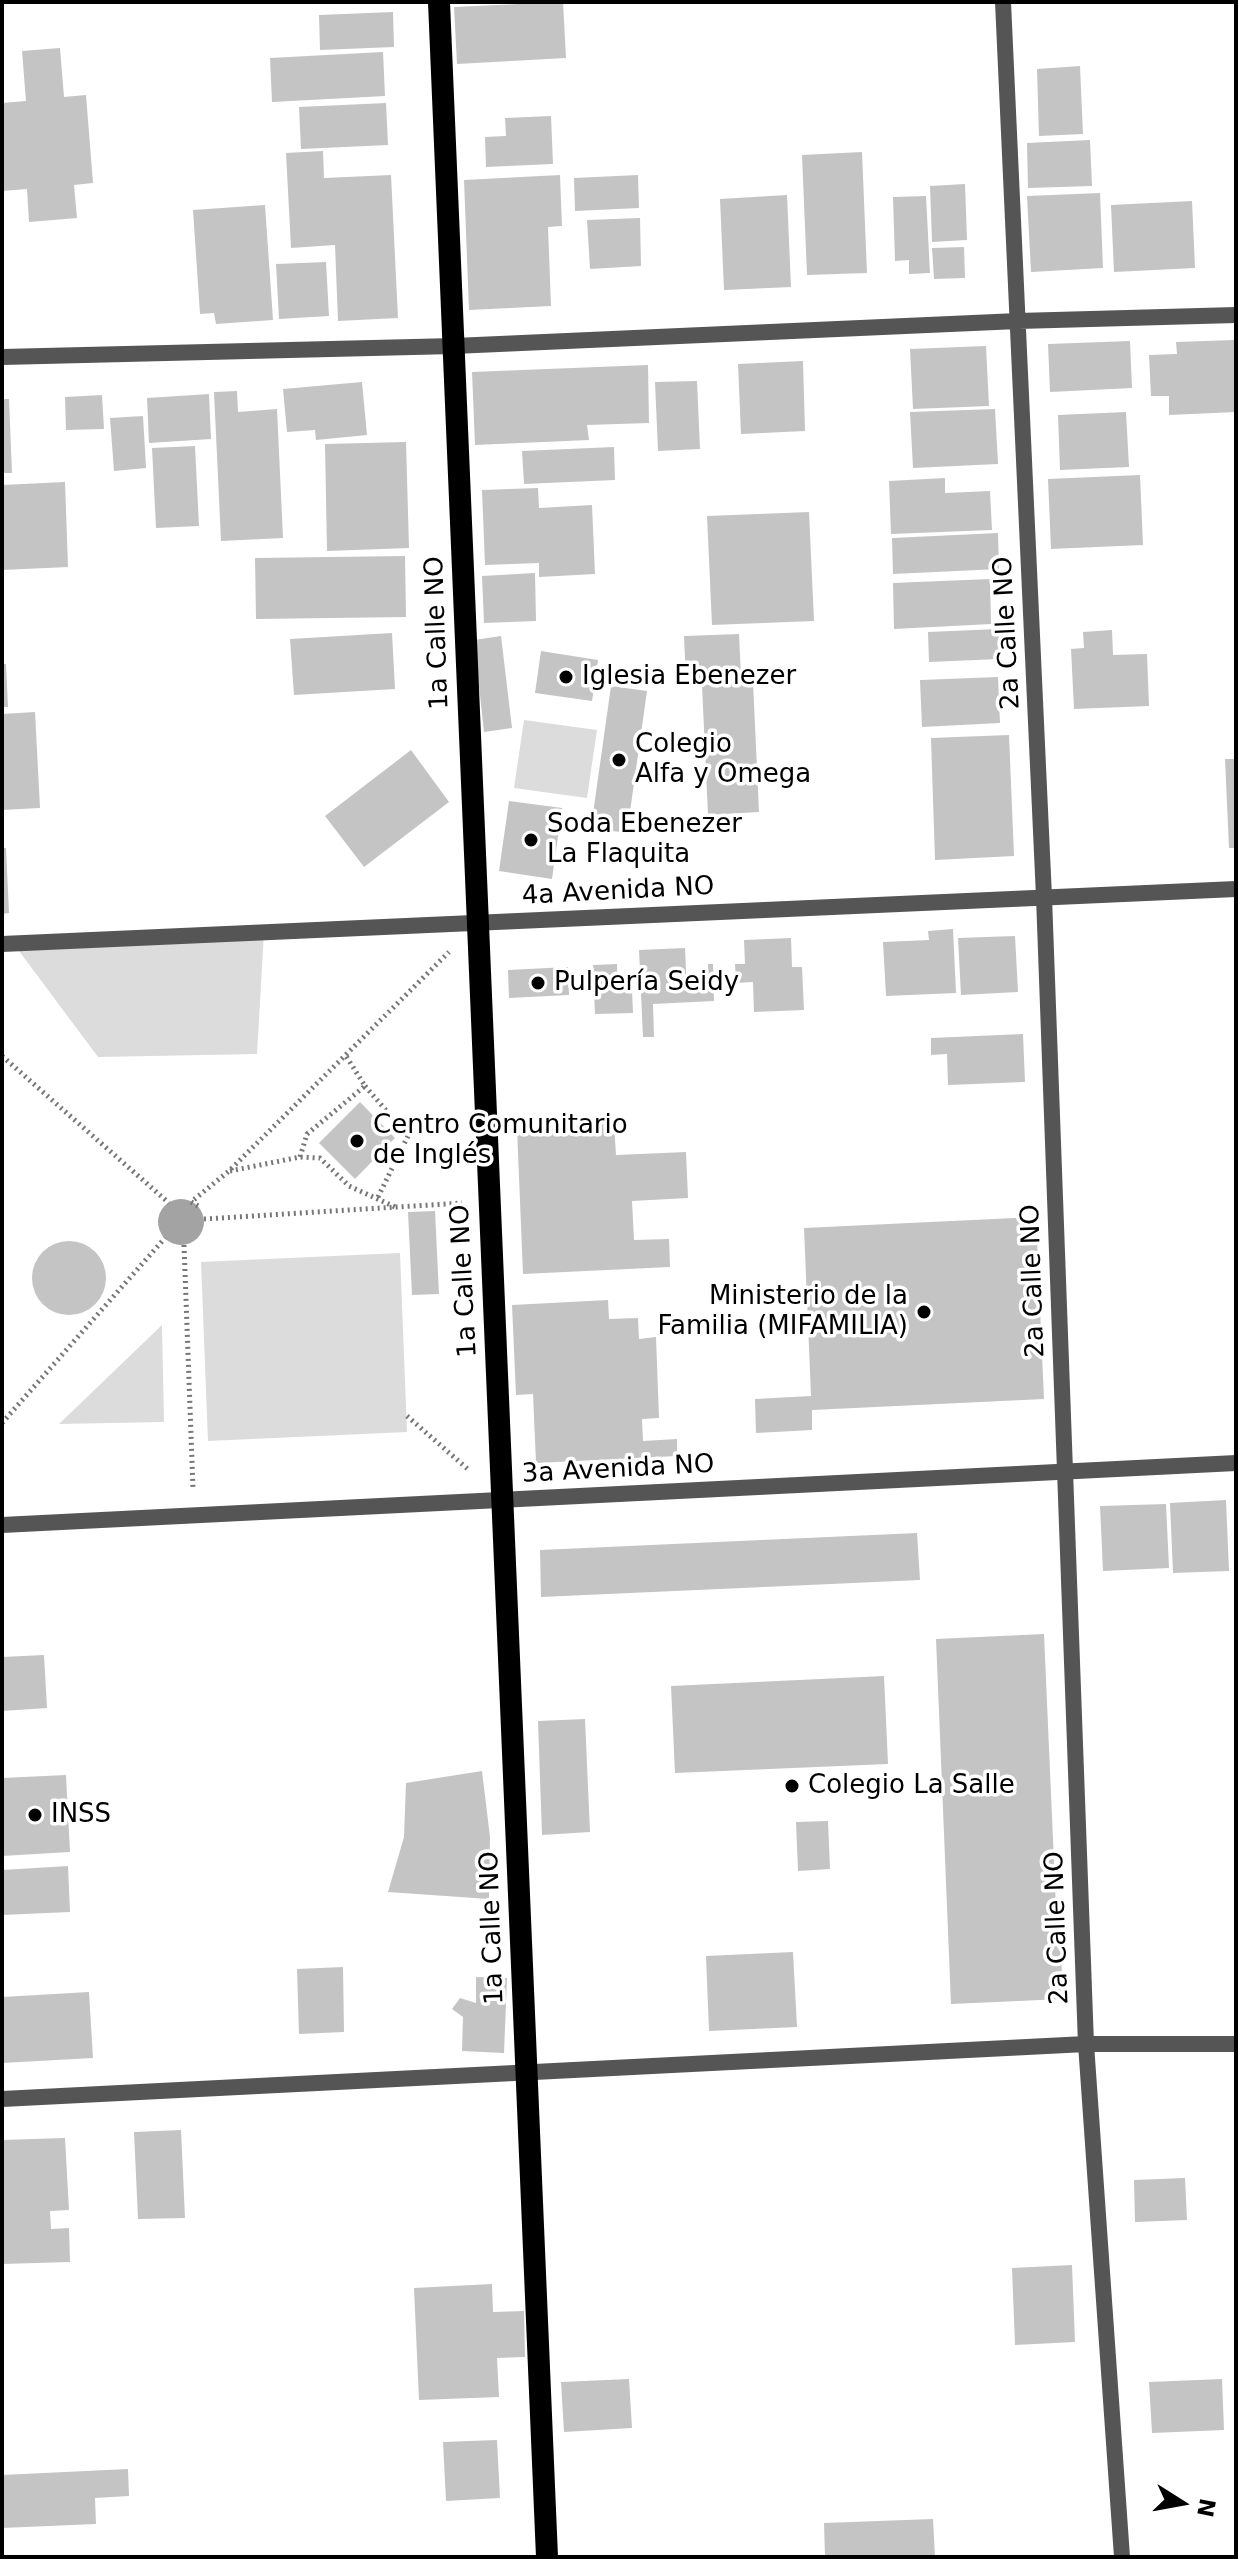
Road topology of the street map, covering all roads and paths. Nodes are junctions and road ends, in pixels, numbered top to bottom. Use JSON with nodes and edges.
{"nodes":[{"id":1,"x":439,"y":2,"type":"edge"},
{"id":2,"x":1003,"y":2,"type":"edge"},
{"id":3,"x":1236,"y":315,"type":"edge"},
{"id":4,"x":1018,"y":321,"type":"junction"},
{"id":5,"x":454,"y":346,"type":"junction"},
{"id":6,"x":2,"y":357,"type":"edge"},
{"id":7,"x":1236,"y":889,"type":"edge"},
{"id":8,"x":1044,"y":897,"type":"junction"},
{"id":9,"x":478,"y":923,"type":"junction"},
{"id":10,"x":2,"y":944,"type":"edge"},
{"id":11,"x":2,"y":1056,"type":"edge"},
{"id":12,"x":346,"y":1056,"type":"junction"},
{"id":13,"x":365,"y":1086,"type":"junction"},
{"id":14,"x":300,"y":1157,"type":"junction"},
{"id":15,"x":229,"y":1171,"type":"junction"},
{"id":16,"x":377,"y":1199,"type":"junction"},
{"id":17,"x":490,"y":1201,"type":"junction"},
{"id":18,"x":169,"y":1203,"type":"dead end"},
{"id":19,"x":198,"y":1206,"type":"dead end"},
{"id":20,"x":396,"y":1208,"type":"junction"},
{"id":21,"x":204,"y":1219,"type":"dead end"},
{"id":22,"x":165,"y":1238,"type":"dead end"},
{"id":23,"x":184,"y":1245,"type":"dead end"},
{"id":24,"x":407,"y":1416,"type":"dead end"},
{"id":25,"x":2,"y":1423,"type":"edge"},
{"id":26,"x":1236,"y":1463,"type":"edge"},
{"id":27,"x":1065,"y":1472,"type":"junction"},
{"id":28,"x":503,"y":1500,"type":"junction"},
{"id":29,"x":194,"y":1515,"type":"junction"},
{"id":30,"x":2,"y":1525,"type":"edge"},
{"id":31,"x":1086,"y":2044,"type":"junction"},
{"id":32,"x":1236,"y":2044,"type":"edge"},
{"id":33,"x":527,"y":2072,"type":"junction"},
{"id":34,"x":2,"y":2099,"type":"edge"},
{"id":35,"x":547,"y":2557,"type":"edge"},
{"id":36,"x":1122,"y":2557,"type":"edge"}],
"edges":[{"from":1,"to":5,"type":"highway","name":"1a Calle NO"},
{"from":2,"to":4,"type":"street","name":"2a Calle NO"},
{"from":3,"to":4,"type":"street"},
{"from":4,"to":5,"type":"street"},
{"from":4,"to":8,"type":"street","name":"2a Calle NO"},
{"from":5,"to":6,"type":"street"},
{"from":5,"to":9,"type":"highway","name":"1a Calle NO"},
{"from":7,"to":8,"type":"street","name":"4a Avenida NO"},
{"from":8,"to":9,"type":"street","name":"4a Avenida NO"},
{"from":8,"to":27,"type":"street","name":"2a Calle NO"},
{"from":9,"to":10,"type":"street","name":"4a Avenida NO"},
{"from":9,"to":12,"type":"path"},
{"from":9,"to":17,"type":"highway","name":"1a Calle NO"},
{"from":11,"to":18,"type":"path"},
{"from":12,"to":13,"type":"path"},
{"from":12,"to":15,"type":"path"},
{"from":13,"to":14,"type":"path"},
{"from":13,"to":16,"type":"path"},
{"from":14,"to":15,"type":"path"},
{"from":14,"to":16,"type":"path"},
{"from":15,"to":19,"type":"path"},
{"from":16,"to":20,"type":"path"},
{"from":17,"to":20,"type":"path"},
{"from":17,"to":28,"type":"highway","name":"1a Calle NO"},
{"from":20,"to":21,"type":"path"},
{"from":22,"to":25,"type":"path"},
{"from":23,"to":29,"type":"path"},
{"from":24,"to":28,"type":"path"},
{"from":26,"to":27,"type":"street","name":"3a Avenida NO"},
{"from":27,"to":28,"type":"street","name":"3a Avenida NO"},
{"from":27,"to":31,"type":"street","name":"2a Calle NO"},
{"from":28,"to":29,"type":"street","name":"3a Avenida NO"},
{"from":28,"to":33,"type":"highway","name":"1a Calle NO"},
{"from":29,"to":30,"type":"street","name":"3a Avenida NO"},
{"from":31,"to":32,"type":"street"},
{"from":31,"to":33,"type":"street"},
{"from":31,"to":36,"type":"street","name":"2a Calle NO"},
{"from":33,"to":34,"type":"street"},
{"from":33,"to":35,"type":"highway","name":"1a Calle NO"}]}
